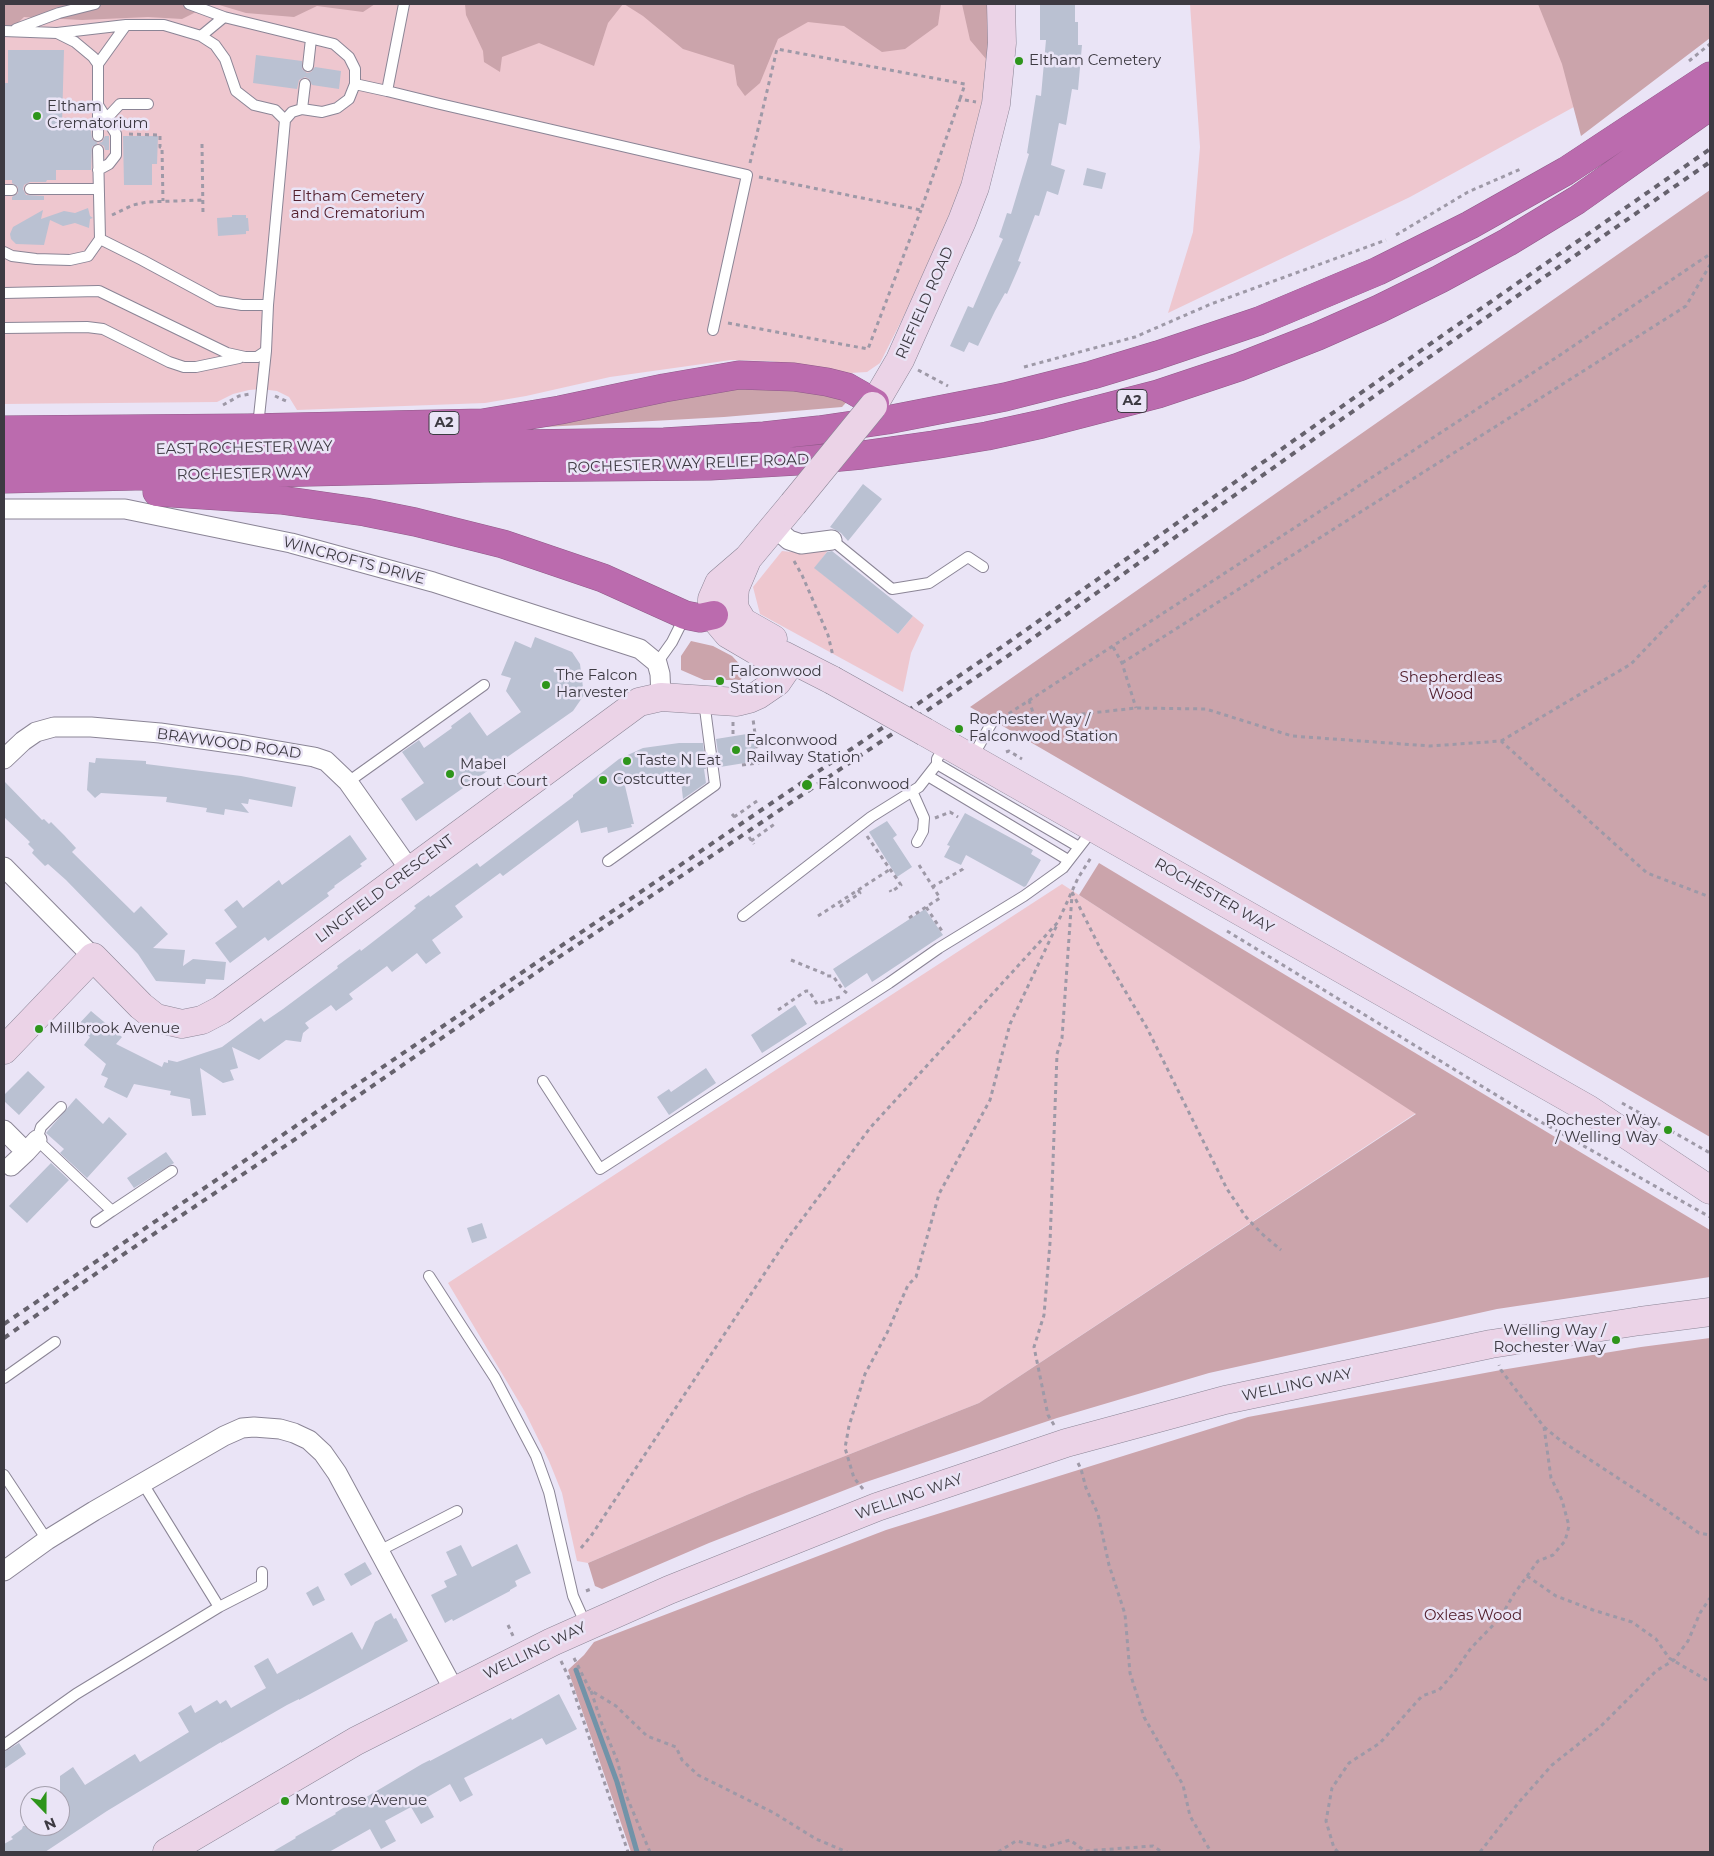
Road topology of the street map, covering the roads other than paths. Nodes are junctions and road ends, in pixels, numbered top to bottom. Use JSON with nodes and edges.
{"nodes":[{"id":1,"x":95,"y":4,"type":"edge"},
{"id":2,"x":189,"y":4,"type":"edge"},
{"id":3,"x":404,"y":4,"type":"edge"},
{"id":4,"x":1001,"y":4,"type":"edge"},
{"id":5,"x":224,"y":16,"type":"junction"},
{"id":6,"x":126,"y":25,"type":"junction"},
{"id":7,"x":8,"y":30,"type":"edge"},
{"id":8,"x":57,"y":33,"type":"junction"},
{"id":9,"x":201,"y":36,"type":"junction"},
{"id":10,"x":311,"y":39,"type":"junction"},
{"id":11,"x":98,"y":64,"type":"junction"},
{"id":12,"x":308,"y":66,"type":"dead end"},
{"id":13,"x":1710,"y":76,"type":"edge"},
{"id":14,"x":305,"y":84,"type":"dead end"},
{"id":15,"x":355,"y":84,"type":"junction"},
{"id":16,"x":387,"y":91,"type":"junction"},
{"id":17,"x":98,"y":104,"type":"junction"},
{"id":18,"x":148,"y":104,"type":"dead end"},
{"id":19,"x":1710,"y":106,"type":"edge"},
{"id":20,"x":302,"y":110,"type":"junction"},
{"id":21,"x":107,"y":118,"type":"junction"},
{"id":22,"x":285,"y":120,"type":"junction"},
{"id":23,"x":98,"y":136,"type":"dead end"},
{"id":24,"x":98,"y":150,"type":"dead end"},
{"id":25,"x":98,"y":170,"type":"junction"},
{"id":26,"x":30,"y":189,"type":"dead end"},
{"id":27,"x":98,"y":189,"type":"junction"},
{"id":28,"x":100,"y":239,"type":"junction"},
{"id":29,"x":4,"y":252,"type":"edge"},
{"id":30,"x":4,"y":293,"type":"edge"},
{"id":31,"x":268,"y":305,"type":"junction"},
{"id":32,"x":714,"y":325,"type":"road end"},
{"id":33,"x":4,"y":328,"type":"edge"},
{"id":34,"x":266,"y":351,"type":"junction"},
{"id":35,"x":245,"y":357,"type":"junction"},
{"id":36,"x":874,"y":404,"type":"junction"},
{"id":37,"x":258,"y":427,"type":"junction"},
{"id":38,"x":4,"y":430,"type":"edge"},
{"id":39,"x":4,"y":451,"type":"edge"},
{"id":40,"x":485,"y":457,"type":"junction"},
{"id":41,"x":4,"y":479,"type":"edge"},
{"id":42,"x":4,"y":486,"type":"edge"},
{"id":43,"x":4,"y":509,"type":"edge"},
{"id":44,"x":783,"y":537,"type":"junction"},
{"id":45,"x":832,"y":540,"type":"joint"},
{"id":46,"x":748,"y":558,"type":"junction"},
{"id":47,"x":982,"y":567,"type":"dead end"},
{"id":48,"x":685,"y":615,"type":"junction"},
{"id":49,"x":714,"y":615,"type":"junction"},
{"id":50,"x":788,"y":658,"type":"junction"},
{"id":51,"x":657,"y":663,"type":"junction"},
{"id":52,"x":484,"y":685,"type":"dead end"},
{"id":53,"x":661,"y":697,"type":"junction"},
{"id":54,"x":703,"y":700,"type":"junction"},
{"id":55,"x":992,"y":724,"type":"road end"},
{"id":56,"x":939,"y":748,"type":"junction"},
{"id":57,"x":4,"y":759,"type":"edge"},
{"id":58,"x":972,"y":759,"type":"junction"},
{"id":59,"x":928,"y":776,"type":"junction"},
{"id":60,"x":348,"y":782,"type":"junction"},
{"id":61,"x":912,"y":791,"type":"junction"},
{"id":62,"x":917,"y":842,"type":"dead end"},
{"id":63,"x":1088,"y":842,"type":"junction"},
{"id":64,"x":1068,"y":860,"type":"junction"},
{"id":65,"x":608,"y":861,"type":"dead end"},
{"id":66,"x":4,"y":867,"type":"edge"},
{"id":67,"x":410,"y":870,"type":"junction"},
{"id":68,"x":743,"y":916,"type":"dead end"},
{"id":69,"x":93,"y":957,"type":"junction"},
{"id":70,"x":4,"y":1050,"type":"edge"},
{"id":71,"x":543,"y":1081,"type":"dead end"},
{"id":72,"x":61,"y":1107,"type":"dead end"},
{"id":73,"x":4,"y":1130,"type":"edge"},
{"id":74,"x":31,"y":1146,"type":"junction"},
{"id":75,"x":11,"y":1166,"type":"dead end"},
{"id":76,"x":172,"y":1171,"type":"dead end"},
{"id":77,"x":1710,"y":1190,"type":"edge"},
{"id":78,"x":112,"y":1212,"type":"junction"},
{"id":79,"x":96,"y":1222,"type":"dead end"},
{"id":80,"x":429,"y":1276,"type":"dead end"},
{"id":81,"x":1710,"y":1312,"type":"edge"},
{"id":82,"x":55,"y":1342,"type":"dead end"},
{"id":83,"x":4,"y":1378,"type":"edge"},
{"id":84,"x":4,"y":1476,"type":"edge"},
{"id":85,"x":142,"y":1482,"type":"junction"},
{"id":86,"x":457,"y":1511,"type":"dead end"},
{"id":87,"x":47,"y":1540,"type":"junction"},
{"id":88,"x":380,"y":1551,"type":"junction"},
{"id":89,"x":4,"y":1571,"type":"edge"},
{"id":90,"x":262,"y":1572,"type":"dead end"},
{"id":91,"x":219,"y":1607,"type":"junction"},
{"id":92,"x":587,"y":1626,"type":"junction"},
{"id":93,"x":454,"y":1690,"type":"junction"},
{"id":94,"x":4,"y":1745,"type":"edge"},
{"id":95,"x":166,"y":1852,"type":"edge"}],
"edges":[{"from":1,"to":7,"type":"lane"},
{"from":2,"to":5,"type":"lane"},
{"from":3,"to":16,"type":"lane"},
{"from":4,"to":36,"type":"street","name":"RIEFIELD ROAD"},
{"from":5,"to":9,"type":"lane"},
{"from":5,"to":10,"type":"lane"},
{"from":6,"to":8,"type":"lane"},
{"from":6,"to":9,"type":"lane"},
{"from":6,"to":11,"type":"lane"},
{"from":7,"to":8,"type":"lane"},
{"from":8,"to":11,"type":"lane"},
{"from":9,"to":22,"type":"lane"},
{"from":10,"to":12,"type":"lane"},
{"from":10,"to":15,"type":"lane"},
{"from":11,"to":17,"type":"lane"},
{"from":13,"to":40,"type":"highway","name":"ROCHESTER WAY RELIEF ROAD","number":"A2"},
{"from":14,"to":20,"type":"lane"},
{"from":15,"to":16,"type":"lane"},
{"from":15,"to":20,"type":"lane"},
{"from":16,"to":32,"type":"lane"},
{"from":17,"to":21,"type":"lane"},
{"from":17,"to":23,"type":"lane"},
{"from":18,"to":21,"type":"lane"},
{"from":19,"to":40,"type":"highway","name":"ROCHESTER WAY RELIEF ROAD","number":"A2"},
{"from":20,"to":22,"type":"lane"},
{"from":21,"to":25,"type":"lane"},
{"from":22,"to":31,"type":"lane"},
{"from":24,"to":25,"type":"lane"},
{"from":25,"to":27,"type":"lane"},
{"from":26,"to":27,"type":"lane"},
{"from":27,"to":28,"type":"lane"},
{"from":28,"to":29,"type":"lane"},
{"from":28,"to":31,"type":"lane"},
{"from":30,"to":35,"type":"lane"},
{"from":31,"to":34,"type":"lane"},
{"from":33,"to":35,"type":"lane"},
{"from":34,"to":35,"type":"lane"},
{"from":34,"to":37,"type":"lane"},
{"from":36,"to":37,"type":"highway","number":"A2"},
{"from":36,"to":44,"type":"street","name":"RIEFIELD ROAD","bridge":true},
{"from":37,"to":38,"type":"highway","number":"A2"},
{"from":39,"to":40,"type":"highway","name":"EAST ROCHESTER WAY","number":"A2"},
{"from":40,"to":41,"type":"highway","name":"ROCHESTER WAY","number":"A2"},
{"from":42,"to":48,"type":"highway"},
{"from":43,"to":51,"type":"street","name":"WINCROFTS DRIVE"},
{"from":44,"to":45,"type":"street"},
{"from":44,"to":46,"type":"street","name":"RIEFIELD ROAD"},
{"from":45,"to":47,"type":"lane"},
{"from":46,"to":49,"type":"street","name":"RIEFIELD ROAD"},
{"from":46,"to":50,"type":"street","name":"RIEFIELD ROAD"},
{"from":48,"to":49,"type":"highway"},
{"from":48,"to":51,"type":"lane"},
{"from":49,"to":50,"type":"street","name":"ROCHESTER WAY"},
{"from":50,"to":54,"type":"street","name":"LINGFIELD CRESCENT"},
{"from":50,"to":56,"type":"street","name":"ROCHESTER WAY","bridge":true},
{"from":51,"to":53,"type":"street"},
{"from":52,"to":60,"type":"lane"},
{"from":53,"to":54,"type":"street","name":"LINGFIELD CRESCENT"},
{"from":53,"to":67,"type":"street","name":"LINGFIELD CRESCENT"},
{"from":54,"to":65,"type":"lane"},
{"from":55,"to":58,"type":"lane"},
{"from":56,"to":58,"type":"street","name":"ROCHESTER WAY"},
{"from":56,"to":59,"type":"lane"},
{"from":56,"to":63,"type":"lane"},
{"from":57,"to":60,"type":"street","name":"BRAYWOOD ROAD"},
{"from":58,"to":63,"type":"street","name":"ROCHESTER WAY"},
{"from":59,"to":61,"type":"lane"},
{"from":59,"to":64,"type":"lane"},
{"from":60,"to":67,"type":"street","name":"BRAYWOOD ROAD"},
{"from":61,"to":62,"type":"lane"},
{"from":61,"to":68,"type":"lane"},
{"from":63,"to":64,"type":"lane"},
{"from":63,"to":77,"type":"street","name":"ROCHESTER WAY"},
{"from":64,"to":71,"type":"lane"},
{"from":66,"to":69,"type":"street","name":"LINGFIELD CRESCENT"},
{"from":67,"to":69,"type":"street","name":"LINGFIELD CRESCENT"},
{"from":69,"to":70,"type":"street"},
{"from":72,"to":74,"type":"lane"},
{"from":73,"to":74,"type":"street"},
{"from":74,"to":75,"type":"street"},
{"from":74,"to":78,"type":"lane"},
{"from":76,"to":78,"type":"lane"},
{"from":78,"to":79,"type":"lane"},
{"from":80,"to":92,"type":"lane"},
{"from":81,"to":92,"type":"street","name":"WELLING WAY"},
{"from":82,"to":83,"type":"lane"},
{"from":84,"to":87,"type":"lane"},
{"from":85,"to":87,"type":"street"},
{"from":85,"to":88,"type":"street"},
{"from":85,"to":91,"type":"lane"},
{"from":86,"to":88,"type":"lane"},
{"from":87,"to":89,"type":"street"},
{"from":88,"to":93,"type":"street"},
{"from":90,"to":91,"type":"lane"},
{"from":91,"to":94,"type":"lane"},
{"from":92,"to":93,"type":"street","name":"WELLING WAY"},
{"from":93,"to":95,"type":"street","name":"WELLING WAY"}]}
